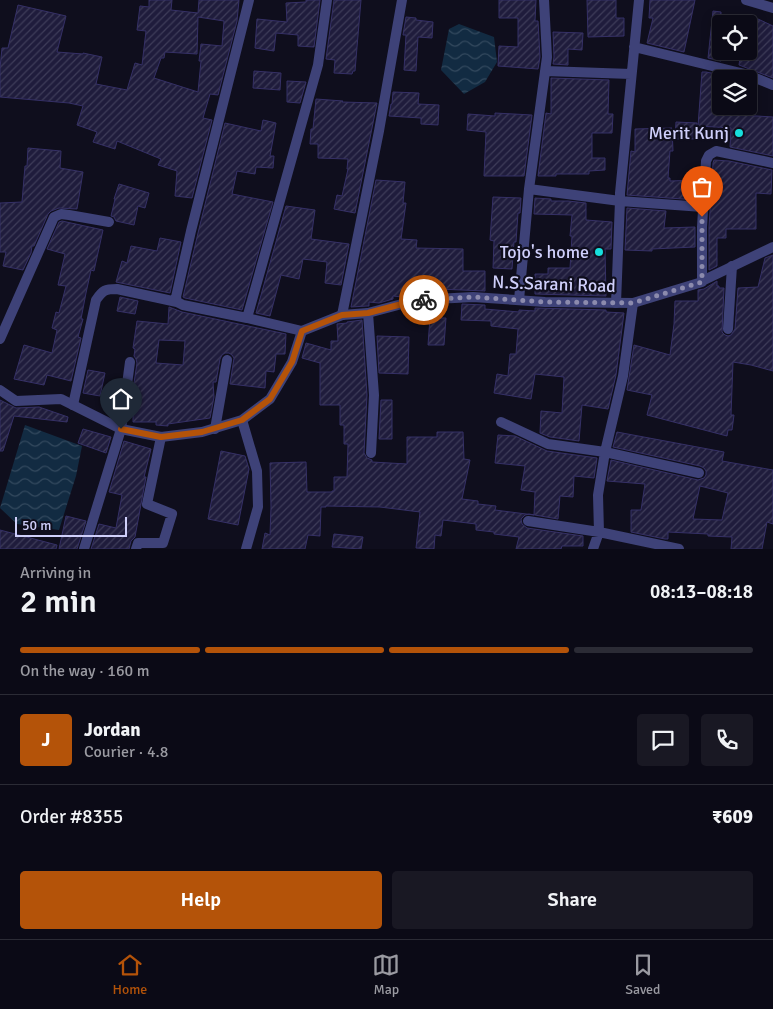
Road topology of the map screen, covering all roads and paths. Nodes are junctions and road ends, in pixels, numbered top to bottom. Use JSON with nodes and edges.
{"nodes":[{"id":1,"x":249,"y":0,"type":"edge"},
{"id":2,"x":327,"y":0,"type":"edge"},
{"id":3,"x":402,"y":0,"type":"edge"},
{"id":4,"x":544,"y":0,"type":"edge"},
{"id":5,"x":639,"y":0,"type":"edge"},
{"id":6,"x":746,"y":0,"type":"edge"},
{"id":7,"x":773,"y":8,"type":"edge"},
{"id":8,"x":634,"y":47,"type":"junction"},
{"id":9,"x":545,"y":71,"type":"junction"},
{"id":10,"x":631,"y":74,"type":"junction"},
{"id":11,"x":773,"y":85,"type":"edge"},
{"id":12,"x":773,"y":163,"type":"edge"},
{"id":13,"x":528,"y":190,"type":"junction"},
{"id":14,"x":620,"y":201,"type":"junction"},
{"id":15,"x":703,"y":207,"type":"junction"},
{"id":16,"x":109,"y":222,"type":"dead end"},
{"id":17,"x":773,"y":247,"type":"edge"},
{"id":18,"x":732,"y":266,"type":"junction"},
{"id":19,"x":702,"y":280,"type":"junction"},
{"id":20,"x":519,"y":300,"type":"junction"},
{"id":21,"x":177,"y":302,"type":"junction"},
{"id":22,"x":616,"y":302,"type":"junction"},
{"id":23,"x":633,"y":303,"type":"junction"},
{"id":24,"x":368,"y":313,"type":"junction"},
{"id":25,"x":342,"y":315,"type":"junction"},
{"id":26,"x":247,"y":318,"type":"junction"},
{"id":27,"x":728,"y":329,"type":"dead end"},
{"id":28,"x":302,"y":331,"type":"junction"},
{"id":29,"x":0,"y":339,"type":"edge"},
{"id":30,"x":227,"y":360,"type":"dead end"},
{"id":31,"x":130,"y":362,"type":"dead end"},
{"id":32,"x":0,"y":390,"type":"edge"},
{"id":33,"x":73,"y":405,"type":"junction"},
{"id":34,"x":242,"y":420,"type":"junction"},
{"id":35,"x":501,"y":422,"type":"dead end"},
{"id":36,"x":121,"y":429,"type":"junction"},
{"id":37,"x":215,"y":429,"type":"junction"},
{"id":38,"x":161,"y":437,"type":"junction"},
{"id":39,"x":605,"y":452,"type":"junction"},
{"id":40,"x":371,"y":453,"type":"dead end"},
{"id":41,"x":699,"y":474,"type":"dead end"},
{"id":42,"x":528,"y":521,"type":"dead end"},
{"id":43,"x":599,"y":532,"type":"junction"},
{"id":44,"x":84,"y":549,"type":"edge"},
{"id":45,"x":136,"y":549,"type":"edge"},
{"id":46,"x":246,"y":549,"type":"edge"},
{"id":47,"x":593,"y":549,"type":"edge"},
{"id":48,"x":679,"y":549,"type":"edge"}],
"edges":[{"from":1,"to":21,"type":"street"},
{"from":2,"to":26,"type":"street"},
{"from":3,"to":25,"type":"street"},
{"from":4,"to":9,"type":"street"},
{"from":5,"to":8,"type":"street"},
{"from":6,"to":7,"type":"street"},
{"from":8,"to":10,"type":"street"},
{"from":8,"to":11,"type":"street"},
{"from":9,"to":10,"type":"street"},
{"from":9,"to":13,"type":"street"},
{"from":10,"to":14,"type":"street"},
{"from":12,"to":15,"type":"street"},
{"from":13,"to":14,"type":"street"},
{"from":13,"to":20,"type":"street"},
{"from":14,"to":15,"type":"street"},
{"from":14,"to":22,"type":"street"},
{"from":15,"to":19,"type":"street"},
{"from":16,"to":29,"type":"street"},
{"from":17,"to":18,"type":"street","name":"N.S.Sarani Road"},
{"from":18,"to":19,"type":"street","name":"N.S.Sarani Road"},
{"from":18,"to":27,"type":"street"},
{"from":19,"to":23,"type":"street","name":"N.S.Sarani Road"},
{"from":20,"to":22,"type":"street","name":"N.S.Sarani Road"},
{"from":20,"to":24,"type":"street","name":"N.S.Sarani Road"},
{"from":21,"to":26,"type":"street"},
{"from":21,"to":33,"type":"street"},
{"from":22,"to":23,"type":"street","name":"N.S.Sarani Road"},
{"from":23,"to":39,"type":"street"},
{"from":24,"to":25,"type":"street","name":"N.S.Sarani Road"},
{"from":24,"to":40,"type":"street"},
{"from":25,"to":28,"type":"street","name":"N.S.Sarani Road"},
{"from":26,"to":28,"type":"street"},
{"from":28,"to":34,"type":"street"},
{"from":30,"to":37,"type":"street"},
{"from":31,"to":36,"type":"street"},
{"from":32,"to":33,"type":"street"},
{"from":33,"to":36,"type":"street"},
{"from":34,"to":37,"type":"street"},
{"from":34,"to":46,"type":"street"},
{"from":35,"to":39,"type":"street"},
{"from":36,"to":38,"type":"street"},
{"from":36,"to":44,"type":"street"},
{"from":37,"to":38,"type":"street"},
{"from":38,"to":45,"type":"street"},
{"from":39,"to":41,"type":"street"},
{"from":39,"to":43,"type":"street"},
{"from":42,"to":43,"type":"street"},
{"from":43,"to":47,"type":"street"},
{"from":43,"to":48,"type":"street"}]}
